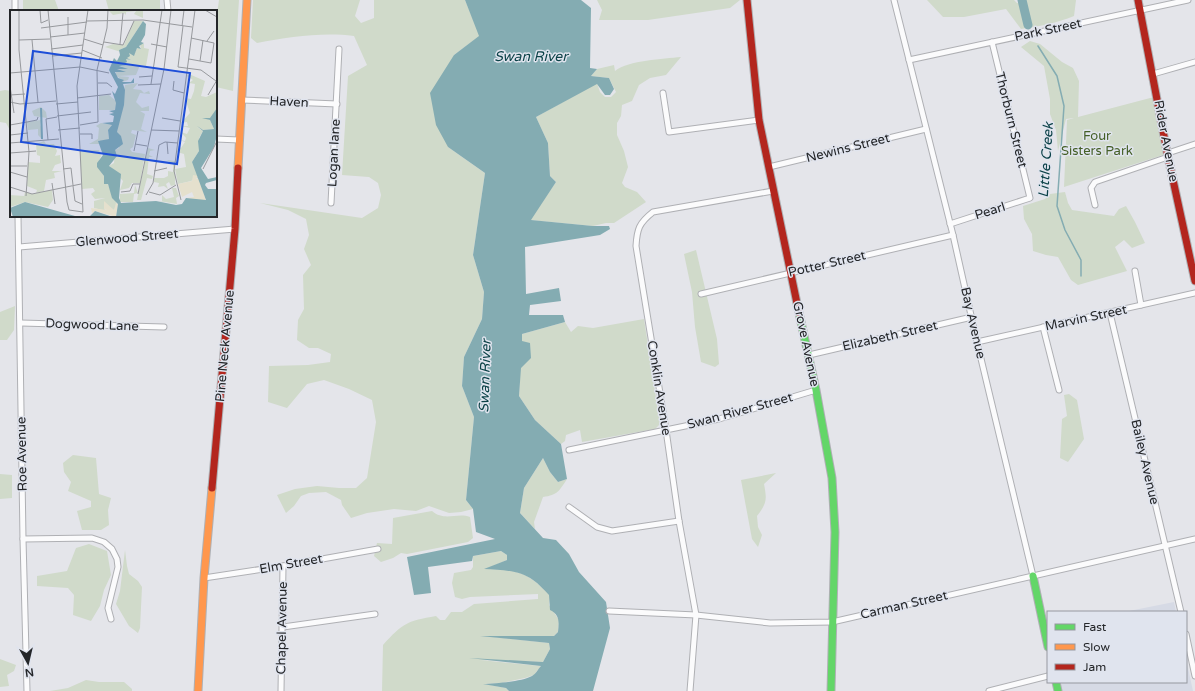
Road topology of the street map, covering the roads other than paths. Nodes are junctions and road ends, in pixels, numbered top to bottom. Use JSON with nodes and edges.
{"nodes":[{"id":1,"x":167,"y":0,"type":"edge"},
{"id":2,"x":247,"y":0,"type":"edge"},
{"id":3,"x":747,"y":0,"type":"edge"},
{"id":4,"x":894,"y":0,"type":"edge"},
{"id":5,"x":1138,"y":0,"type":"edge"},
{"id":6,"x":1188,"y":0,"type":"edge"},
{"id":7,"x":168,"y":10,"type":"edge"},
{"id":8,"x":1140,"y":10,"type":"junction"},
{"id":9,"x":992,"y":42,"type":"junction"},
{"id":10,"x":339,"y":49,"type":"dead end"},
{"id":11,"x":909,"y":60,"type":"junction"},
{"id":12,"x":1195,"y":62,"type":"edge"},
{"id":13,"x":1152,"y":74,"type":"junction"},
{"id":14,"x":663,"y":93,"type":"dead end"},
{"id":15,"x":242,"y":100,"type":"junction"},
{"id":16,"x":337,"y":104,"type":"junction"},
{"id":17,"x":759,"y":120,"type":"junction"},
{"id":18,"x":926,"y":129,"type":"junction"},
{"id":19,"x":217,"y":139,"type":"edge"},
{"id":20,"x":239,"y":140,"type":"junction"},
{"id":21,"x":1195,"y":144,"type":"edge"},
{"id":22,"x":1168,"y":155,"type":"junction"},
{"id":23,"x":769,"y":167,"type":"junction"},
{"id":24,"x":772,"y":191,"type":"junction"},
{"id":25,"x":1030,"y":198,"type":"joint"},
{"id":26,"x":331,"y":203,"type":"dead end"},
{"id":27,"x":1095,"y":205,"type":"dead end"},
{"id":28,"x":18,"y":217,"type":"edge"},
{"id":29,"x":950,"y":224,"type":"junction"},
{"id":30,"x":235,"y":229,"type":"junction"},
{"id":31,"x":953,"y":235,"type":"junction"},
{"id":32,"x":19,"y":247,"type":"junction"},
{"id":33,"x":1134,"y":271,"type":"dead end"},
{"id":34,"x":791,"y":273,"type":"junction"},
{"id":35,"x":1195,"y":281,"type":"edge"},
{"id":36,"x":1195,"y":293,"type":"edge"},
{"id":37,"x":701,"y":294,"type":"dead end"},
{"id":38,"x":1142,"y":305,"type":"junction"},
{"id":39,"x":1110,"y":313,"type":"junction"},
{"id":40,"x":972,"y":317,"type":"junction"},
{"id":41,"x":21,"y":323,"type":"junction"},
{"id":42,"x":164,"y":327,"type":"dead end"},
{"id":43,"x":1043,"y":327,"type":"junction"},
{"id":44,"x":977,"y":342,"type":"junction"},
{"id":45,"x":809,"y":355,"type":"junction"},
{"id":46,"x":816,"y":390,"type":"junction"},
{"id":47,"x":1059,"y":390,"type":"dead end"},
{"id":48,"x":666,"y":430,"type":"junction"},
{"id":49,"x":569,"y":450,"type":"dead end"},
{"id":50,"x":569,"y":507,"type":"dead end"},
{"id":51,"x":679,"y":521,"type":"junction"},
{"id":52,"x":23,"y":539,"type":"junction"},
{"id":53,"x":1195,"y":539,"type":"edge"},
{"id":54,"x":1165,"y":546,"type":"junction"},
{"id":55,"x":378,"y":549,"type":"dead end"},
{"id":56,"x":283,"y":566,"type":"junction"},
{"id":57,"x":1033,"y":576,"type":"junction"},
{"id":58,"x":204,"y":578,"type":"junction"},
{"id":59,"x":609,"y":611,"type":"dead end"},
{"id":60,"x":1181,"y":611,"type":"edge"},
{"id":61,"x":375,"y":614,"type":"dead end"},
{"id":62,"x":696,"y":615,"type":"junction"},
{"id":63,"x":112,"y":619,"type":"dead end"},
{"id":64,"x":832,"y":622,"type":"junction"},
{"id":65,"x":283,"y":627,"type":"junction"},
{"id":66,"x":1187,"y":639,"type":"edge"},
{"id":67,"x":1047,"y":642,"type":"edge"},
{"id":68,"x":1047,"y":676,"type":"edge"},
{"id":69,"x":1195,"y":676,"type":"edge"},
{"id":70,"x":26,"y":691,"type":"edge"},
{"id":71,"x":198,"y":691,"type":"edge"},
{"id":72,"x":281,"y":691,"type":"edge"},
{"id":73,"x":690,"y":691,"type":"edge"},
{"id":74,"x":831,"y":691,"type":"edge"},
{"id":75,"x":989,"y":691,"type":"edge"}],
"edges":[{"from":1,"to":7,"type":"street"},
{"from":2,"to":15,"type":"street","name":"Pine Neck Avenue"},
{"from":3,"to":17,"type":"street","name":"Grove Avenue"},
{"from":4,"to":11,"type":"street","name":"Bay Avenue"},
{"from":5,"to":8,"type":"street","name":"Rider Avenue"},
{"from":6,"to":8,"type":"street","name":"Park Street"},
{"from":8,"to":9,"type":"street","name":"Park Street"},
{"from":8,"to":13,"type":"street","name":"Rider Avenue"},
{"from":9,"to":11,"type":"street","name":"Park Street"},
{"from":9,"to":25,"type":"street","name":"Thorburn Street"},
{"from":10,"to":16,"type":"street"},
{"from":11,"to":18,"type":"street","name":"Bay Avenue"},
{"from":12,"to":13,"type":"street"},
{"from":13,"to":22,"type":"street","name":"Rider Avenue"},
{"from":14,"to":17,"type":"street"},
{"from":15,"to":16,"type":"street","name":"Haven"},
{"from":15,"to":20,"type":"street","name":"Pine Neck Avenue"},
{"from":16,"to":26,"type":"street","name":"Logan lane"},
{"from":17,"to":23,"type":"street","name":"Grove Avenue"},
{"from":18,"to":23,"type":"street","name":"Newins Street"},
{"from":18,"to":29,"type":"street","name":"Bay Avenue"},
{"from":19,"to":20,"type":"street"},
{"from":20,"to":30,"type":"street","name":"Pine Neck Avenue"},
{"from":21,"to":22,"type":"street"},
{"from":22,"to":27,"type":"street"},
{"from":22,"to":35,"type":"street","name":"Rider Avenue"},
{"from":23,"to":24,"type":"street","name":"Grove Avenue"},
{"from":24,"to":34,"type":"street","name":"Grove Avenue"},
{"from":24,"to":48,"type":"street","name":"Conklin Avenue"},
{"from":25,"to":29,"type":"street","name":"Pearl"},
{"from":28,"to":32,"type":"street","name":"Roe Avenue"},
{"from":29,"to":31,"type":"street","name":"Bay Avenue"},
{"from":30,"to":32,"type":"street","name":"Glenwood Street"},
{"from":30,"to":58,"type":"street","name":"Pine Neck Avenue"},
{"from":31,"to":34,"type":"street","name":"Potter Street"},
{"from":31,"to":40,"type":"street","name":"Bay Avenue"},
{"from":32,"to":41,"type":"street","name":"Roe Avenue"},
{"from":33,"to":38,"type":"street"},
{"from":34,"to":37,"type":"street","name":"Potter Street"},
{"from":34,"to":45,"type":"street","name":"Grove Avenue"},
{"from":36,"to":38,"type":"street","name":"Marvin Street"},
{"from":38,"to":39,"type":"street","name":"Marvin Street"},
{"from":39,"to":43,"type":"street","name":"Marvin Street"},
{"from":39,"to":54,"type":"street","name":"Bailey Avenue"},
{"from":40,"to":44,"type":"street","name":"Bay Avenue"},
{"from":40,"to":45,"type":"street","name":"Elizabeth Street"},
{"from":41,"to":42,"type":"street","name":"Dogwood Lane"},
{"from":41,"to":52,"type":"street","name":"Roe Avenue"},
{"from":43,"to":44,"type":"street","name":"Marvin Street"},
{"from":43,"to":47,"type":"street"},
{"from":44,"to":57,"type":"street","name":"Bay Avenue"},
{"from":45,"to":46,"type":"street","name":"Grove Avenue"},
{"from":46,"to":48,"type":"street","name":"Swan River Street"},
{"from":46,"to":64,"type":"street","name":"Grove Avenue"},
{"from":48,"to":49,"type":"street","name":"Swan River Street"},
{"from":48,"to":51,"type":"street","name":"Conklin Avenue"},
{"from":50,"to":51,"type":"street"},
{"from":51,"to":62,"type":"street","name":"Conklin Avenue"},
{"from":52,"to":63,"type":"street"},
{"from":52,"to":70,"type":"street","name":"Roe Avenue"},
{"from":53,"to":54,"type":"street","name":"Carman Street"},
{"from":54,"to":57,"type":"street","name":"Carman Street"},
{"from":54,"to":60,"type":"street","name":"Bailey Avenue"},
{"from":55,"to":56,"type":"street","name":"Elm Street"},
{"from":56,"to":58,"type":"street","name":"Elm Street"},
{"from":56,"to":65,"type":"street","name":"Chapel Avenue"},
{"from":57,"to":64,"type":"street","name":"Carman Street"},
{"from":57,"to":67,"type":"street","name":"Bay Avenue"},
{"from":58,"to":71,"type":"street","name":"Pine Neck Avenue"},
{"from":59,"to":62,"type":"street","name":"Carman Street"},
{"from":61,"to":65,"type":"street"},
{"from":62,"to":64,"type":"street","name":"Carman Street"},
{"from":62,"to":73,"type":"street","name":"Conklin Avenue"},
{"from":64,"to":74,"type":"street","name":"Grove Avenue"},
{"from":65,"to":72,"type":"street","name":"Chapel Avenue"},
{"from":66,"to":69,"type":"street"},
{"from":68,"to":75,"type":"street"}]}
